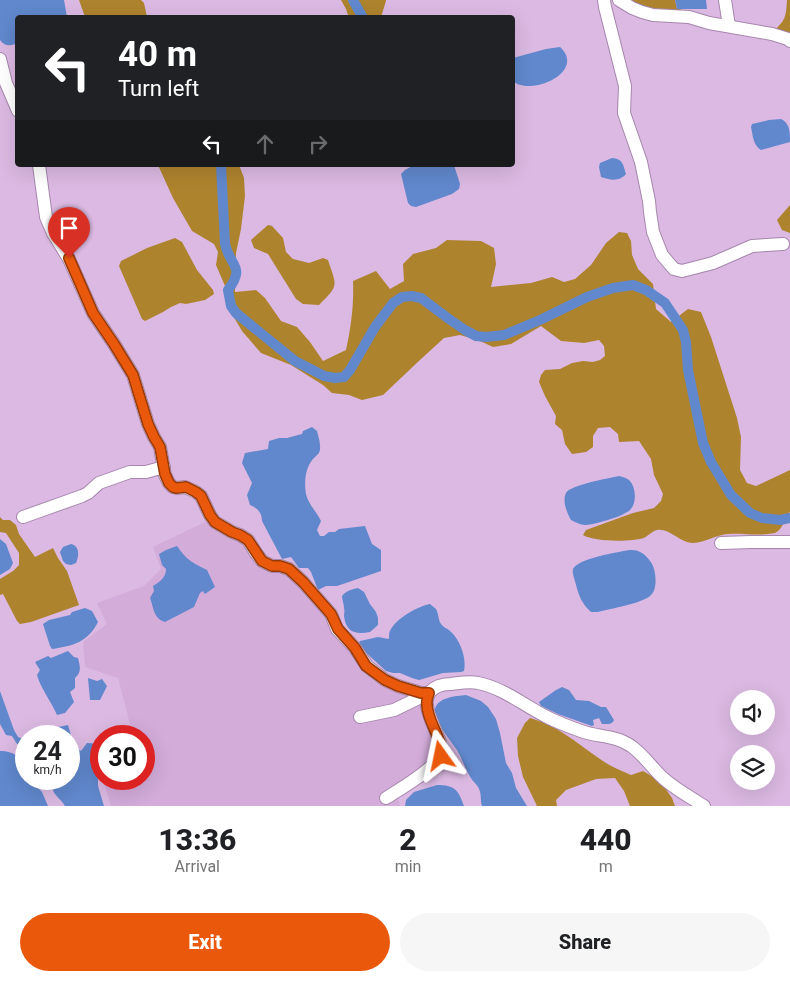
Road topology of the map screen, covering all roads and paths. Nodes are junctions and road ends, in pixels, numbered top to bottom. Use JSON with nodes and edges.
{"nodes":[{"id":1,"x":604,"y":0,"type":"edge"},
{"id":2,"x":619,"y":0,"type":"edge"},
{"id":3,"x":725,"y":0,"type":"edge"},
{"id":4,"x":729,"y":26,"type":"junction"},
{"id":5,"x":790,"y":41,"type":"edge"},
{"id":6,"x":0,"y":59,"type":"edge"},
{"id":7,"x":15,"y":104,"type":"edge"},
{"id":8,"x":40,"y":167,"type":"edge"},
{"id":9,"x":782,"y":244,"type":"dead end"},
{"id":10,"x":164,"y":467,"type":"junction"},
{"id":11,"x":23,"y":517,"type":"dead end"},
{"id":12,"x":790,"y":542,"type":"edge"},
{"id":13,"x":721,"y":543,"type":"dead end"},
{"id":14,"x":429,"y":693,"type":"junction"},
{"id":15,"x":360,"y":717,"type":"dead end"},
{"id":16,"x":386,"y":798,"type":"dead end"},
{"id":17,"x":704,"y":806,"type":"edge"}],
"edges":[{"from":1,"to":9,"type":"street"},
{"from":2,"to":4,"type":"street"},
{"from":3,"to":4,"type":"street"},
{"from":4,"to":5,"type":"street"},
{"from":6,"to":7,"type":"street"},
{"from":8,"to":10,"type":"street"},
{"from":10,"to":11,"type":"street"},
{"from":10,"to":14,"type":"street"},
{"from":12,"to":13,"type":"street"},
{"from":14,"to":15,"type":"street"},
{"from":14,"to":16,"type":"street"},
{"from":14,"to":17,"type":"street"}]}
